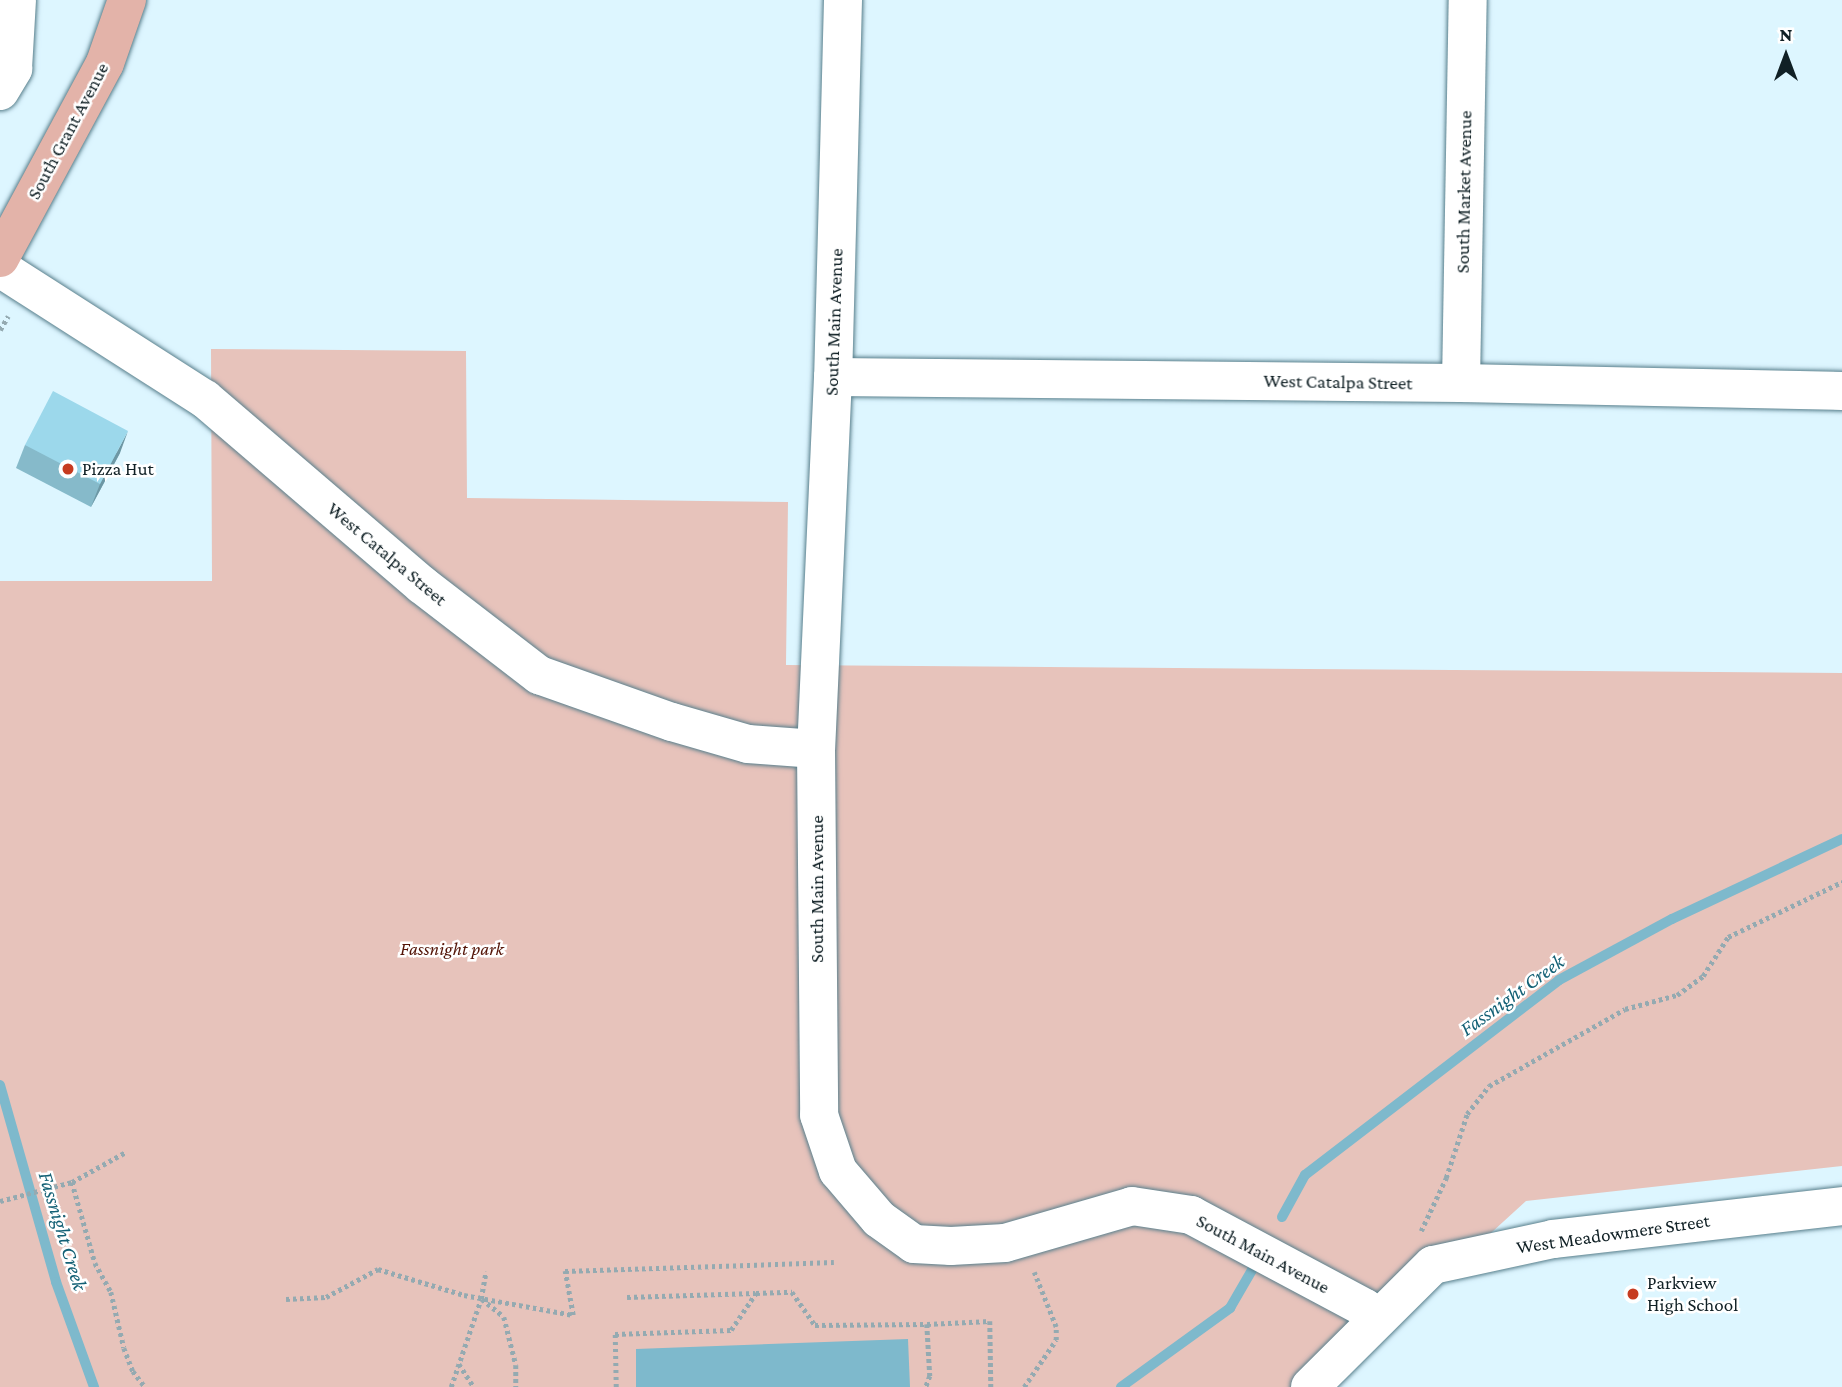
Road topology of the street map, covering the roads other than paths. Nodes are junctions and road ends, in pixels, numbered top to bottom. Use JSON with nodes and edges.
{"nodes":[{"id":1,"x":17,"y":0,"type":"edge"},
{"id":2,"x":127,"y":0,"type":"edge"},
{"id":3,"x":844,"y":0,"type":"edge"},
{"id":4,"x":1468,"y":0,"type":"edge"},
{"id":5,"x":0,"y":91,"type":"edge"},
{"id":6,"x":0,"y":258,"type":"edge"},
{"id":7,"x":0,"y":268,"type":"edge"},
{"id":8,"x":833,"y":377,"type":"junction"},
{"id":9,"x":1461,"y":383,"type":"junction"},
{"id":10,"x":1842,"y":391,"type":"edge"},
{"id":11,"x":816,"y":749,"type":"junction"},
{"id":12,"x":1842,"y":1206,"type":"edge"},
{"id":13,"x":1379,"y":1318,"type":"junction"},
{"id":14,"x":1310,"y":1387,"type":"edge"}],
"edges":[{"from":1,"to":5,"type":"street"},
{"from":2,"to":6,"type":"main road","name":"South Grant Avenue"},
{"from":3,"to":8,"type":"street","name":"South Main Avenue"},
{"from":4,"to":9,"type":"street","name":"South Market Avenue"},
{"from":7,"to":11,"type":"street","name":"West Catalpa Street"},
{"from":8,"to":9,"type":"street","name":"West Catalpa Street"},
{"from":8,"to":11,"type":"street","name":"South Main Avenue"},
{"from":9,"to":10,"type":"street","name":"West Catalpa Street"},
{"from":11,"to":13,"type":"street","name":"South Main Avenue"},
{"from":12,"to":13,"type":"street","name":"West Meadowmere Street"},
{"from":13,"to":14,"type":"street","name":"West Meadowmere Street"}]}
